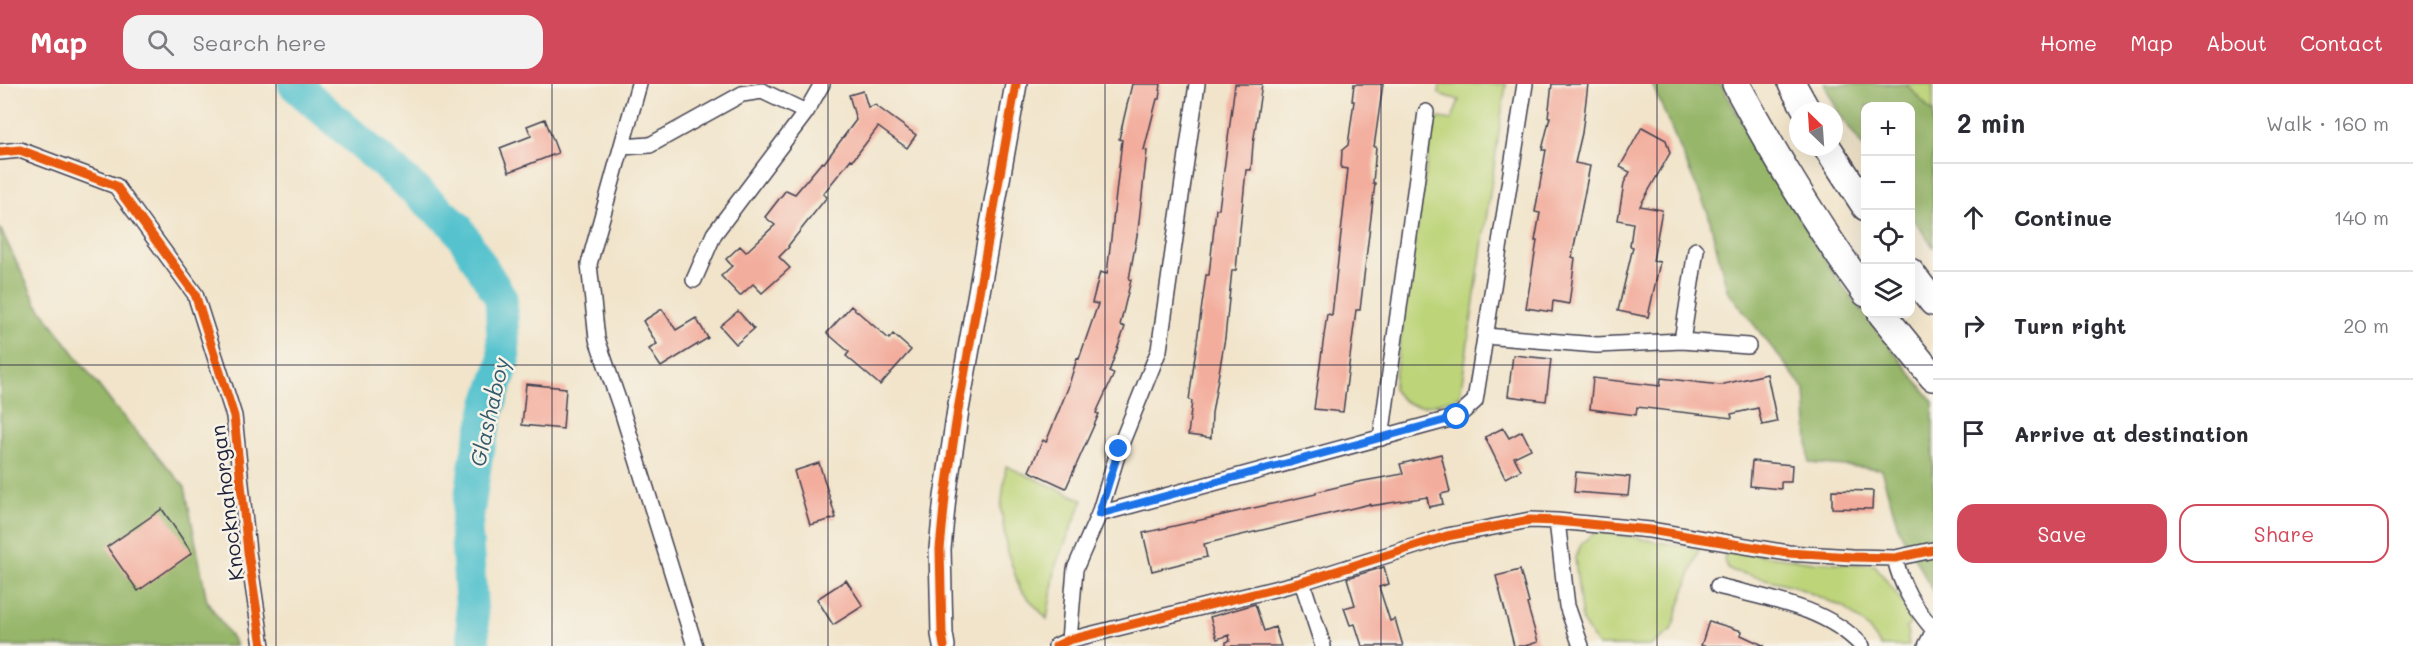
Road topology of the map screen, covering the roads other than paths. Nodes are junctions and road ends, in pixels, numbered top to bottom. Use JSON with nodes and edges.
{"nodes":[{"id":1,"x":639,"y":84,"type":"edge"},
{"id":2,"x":822,"y":84,"type":"edge"},
{"id":3,"x":1017,"y":84,"type":"edge"},
{"id":4,"x":1197,"y":84,"type":"edge"},
{"id":5,"x":1525,"y":84,"type":"edge"},
{"id":6,"x":1736,"y":84,"type":"edge"},
{"id":7,"x":1792,"y":84,"type":"edge"},
{"id":8,"x":1802,"y":102,"type":"edge"},
{"id":9,"x":806,"y":112,"type":"junction"},
{"id":10,"x":1426,"y":112,"type":"dead end"},
{"id":11,"x":622,"y":147,"type":"junction"},
{"id":12,"x":0,"y":152,"type":"edge"},
{"id":13,"x":1833,"y":156,"type":"edge"},
{"id":14,"x":1861,"y":199,"type":"edge"},
{"id":15,"x":1696,"y":250,"type":"dead end"},
{"id":16,"x":1915,"y":277,"type":"edge"},
{"id":17,"x":694,"y":280,"type":"dead end"},
{"id":18,"x":1861,"y":286,"type":"edge"},
{"id":19,"x":1933,"y":302,"type":"edge"},
{"id":20,"x":1885,"y":318,"type":"edge"},
{"id":21,"x":1485,"y":336,"type":"junction"},
{"id":22,"x":1682,"y":340,"type":"junction"},
{"id":23,"x":1748,"y":346,"type":"dead end"},
{"id":24,"x":1933,"y":377,"type":"edge"},
{"id":25,"x":1381,"y":438,"type":"junction"},
{"id":26,"x":1099,"y":514,"type":"junction"},
{"id":27,"x":1557,"y":520,"type":"junction"},
{"id":28,"x":1933,"y":550,"type":"edge"},
{"id":29,"x":1894,"y":558,"type":"junction"},
{"id":30,"x":1302,"y":582,"type":"junction"},
{"id":31,"x":1718,"y":586,"type":"dead end"},
{"id":32,"x":1933,"y":630,"type":"edge"},
{"id":33,"x":1062,"y":643,"type":"edge"},
{"id":34,"x":262,"y":646,"type":"edge"},
{"id":35,"x":694,"y":646,"type":"edge"},
{"id":36,"x":944,"y":646,"type":"edge"},
{"id":37,"x":1323,"y":646,"type":"edge"},
{"id":38,"x":1581,"y":646,"type":"edge"},
{"id":39,"x":1863,"y":646,"type":"edge"},
{"id":40,"x":1926,"y":646,"type":"edge"}],
"edges":[{"from":1,"to":11,"type":"street"},
{"from":2,"to":9,"type":"street"},
{"from":3,"to":36,"type":"main road"},
{"from":4,"to":26,"type":"street"},
{"from":5,"to":21,"type":"street"},
{"from":6,"to":18,"type":"highway"},
{"from":7,"to":8,"type":"highway"},
{"from":9,"to":11,"type":"street"},
{"from":9,"to":17,"type":"street"},
{"from":10,"to":25,"type":"street"},
{"from":11,"to":35,"type":"street"},
{"from":12,"to":34,"type":"street","name":"Knocknahorgan"},
{"from":13,"to":14,"type":"highway"},
{"from":15,"to":22,"type":"street"},
{"from":16,"to":19,"type":"highway"},
{"from":20,"to":24,"type":"highway"},
{"from":21,"to":22,"type":"street"},
{"from":21,"to":25,"type":"street"},
{"from":22,"to":23,"type":"street"},
{"from":25,"to":26,"type":"street"},
{"from":26,"to":33,"type":"street"},
{"from":27,"to":29,"type":"street"},
{"from":27,"to":30,"type":"street"},
{"from":27,"to":38,"type":"street"},
{"from":28,"to":29,"type":"street"},
{"from":29,"to":32,"type":"street"},
{"from":30,"to":33,"type":"street"},
{"from":30,"to":37,"type":"street"},
{"from":31,"to":39,"type":"street"},
{"from":32,"to":40,"type":"street"}]}
